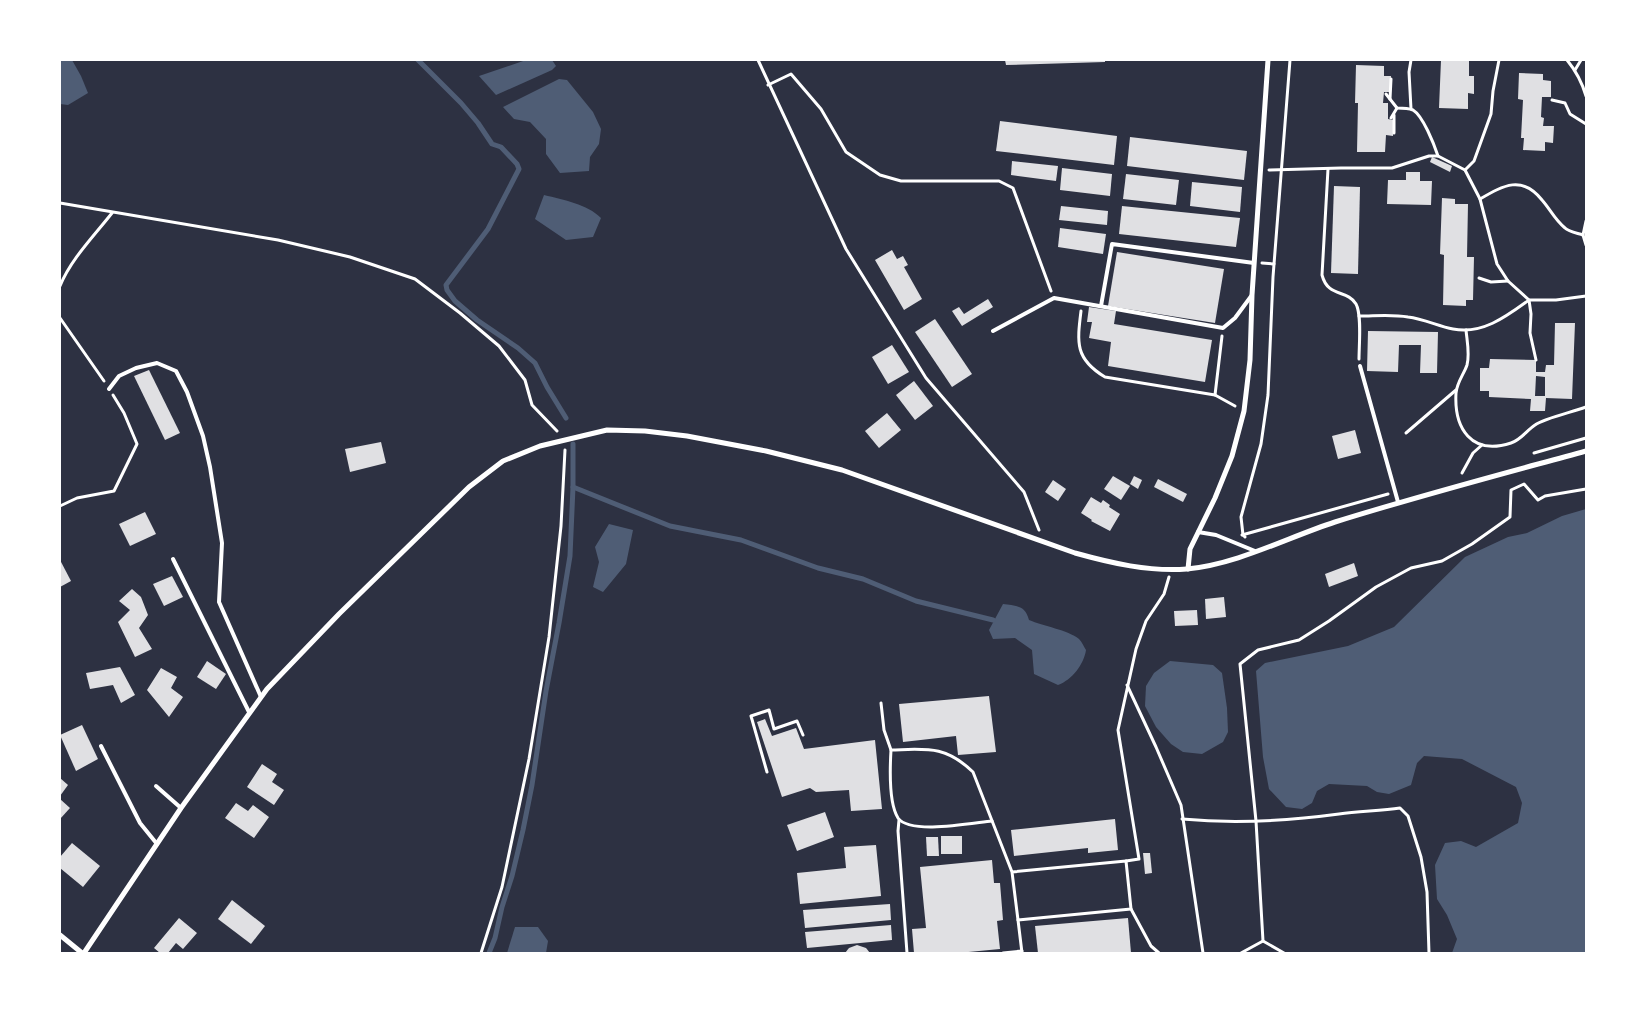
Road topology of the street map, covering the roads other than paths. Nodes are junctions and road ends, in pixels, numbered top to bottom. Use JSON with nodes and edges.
{"nodes":[{"id":1,"x":1268,"y":60,"type":"edge"},
{"id":2,"x":1254,"y":262,"type":"junction"},
{"id":3,"x":1252,"y":295,"type":"junction"},
{"id":4,"x":1102,"y":306,"type":"junction"},
{"id":5,"x":993,"y":331,"type":"dead end"},
{"id":6,"x":1360,"y":366,"type":"road end"},
{"id":7,"x":109,"y":389,"type":"road end"},
{"id":8,"x":1586,"y":451,"type":"edge"},
{"id":9,"x":1398,"y":502,"type":"junction"},
{"id":10,"x":1198,"y":532,"type":"junction"},
{"id":11,"x":1255,"y":552,"type":"junction"},
{"id":12,"x":173,"y":559,"type":"dead end"},
{"id":13,"x":1188,"y":569,"type":"junction"},
{"id":14,"x":259,"y":699,"type":"junction"},
{"id":15,"x":249,"y":712,"type":"junction"},
{"id":16,"x":101,"y":746,"type":"dead end"},
{"id":17,"x":156,"y":786,"type":"dead end"},
{"id":18,"x":181,"y":808,"type":"junction"},
{"id":19,"x":157,"y":844,"type":"junction"},
{"id":20,"x":60,"y":935,"type":"edge"},
{"id":21,"x":83,"y":953,"type":"edge"}],
"edges":[{"from":1,"to":2,"type":"street"},
{"from":2,"to":3,"type":"street"},
{"from":2,"to":4,"type":"lane"},
{"from":3,"to":4,"type":"lane"},
{"from":3,"to":10,"type":"street"},
{"from":4,"to":5,"type":"lane"},
{"from":6,"to":9,"type":"lane"},
{"from":7,"to":14,"type":"lane"},
{"from":8,"to":9,"type":"street"},
{"from":9,"to":11,"type":"street"},
{"from":10,"to":11,"type":"lane"},
{"from":10,"to":13,"type":"street"},
{"from":11,"to":13,"type":"street"},
{"from":12,"to":15,"type":"lane"},
{"from":13,"to":14,"type":"street"},
{"from":14,"to":15,"type":"street"},
{"from":15,"to":18,"type":"street"},
{"from":16,"to":19,"type":"lane"},
{"from":17,"to":18,"type":"lane"},
{"from":18,"to":19,"type":"street"},
{"from":19,"to":21,"type":"street"},
{"from":20,"to":21,"type":"street"}]}
